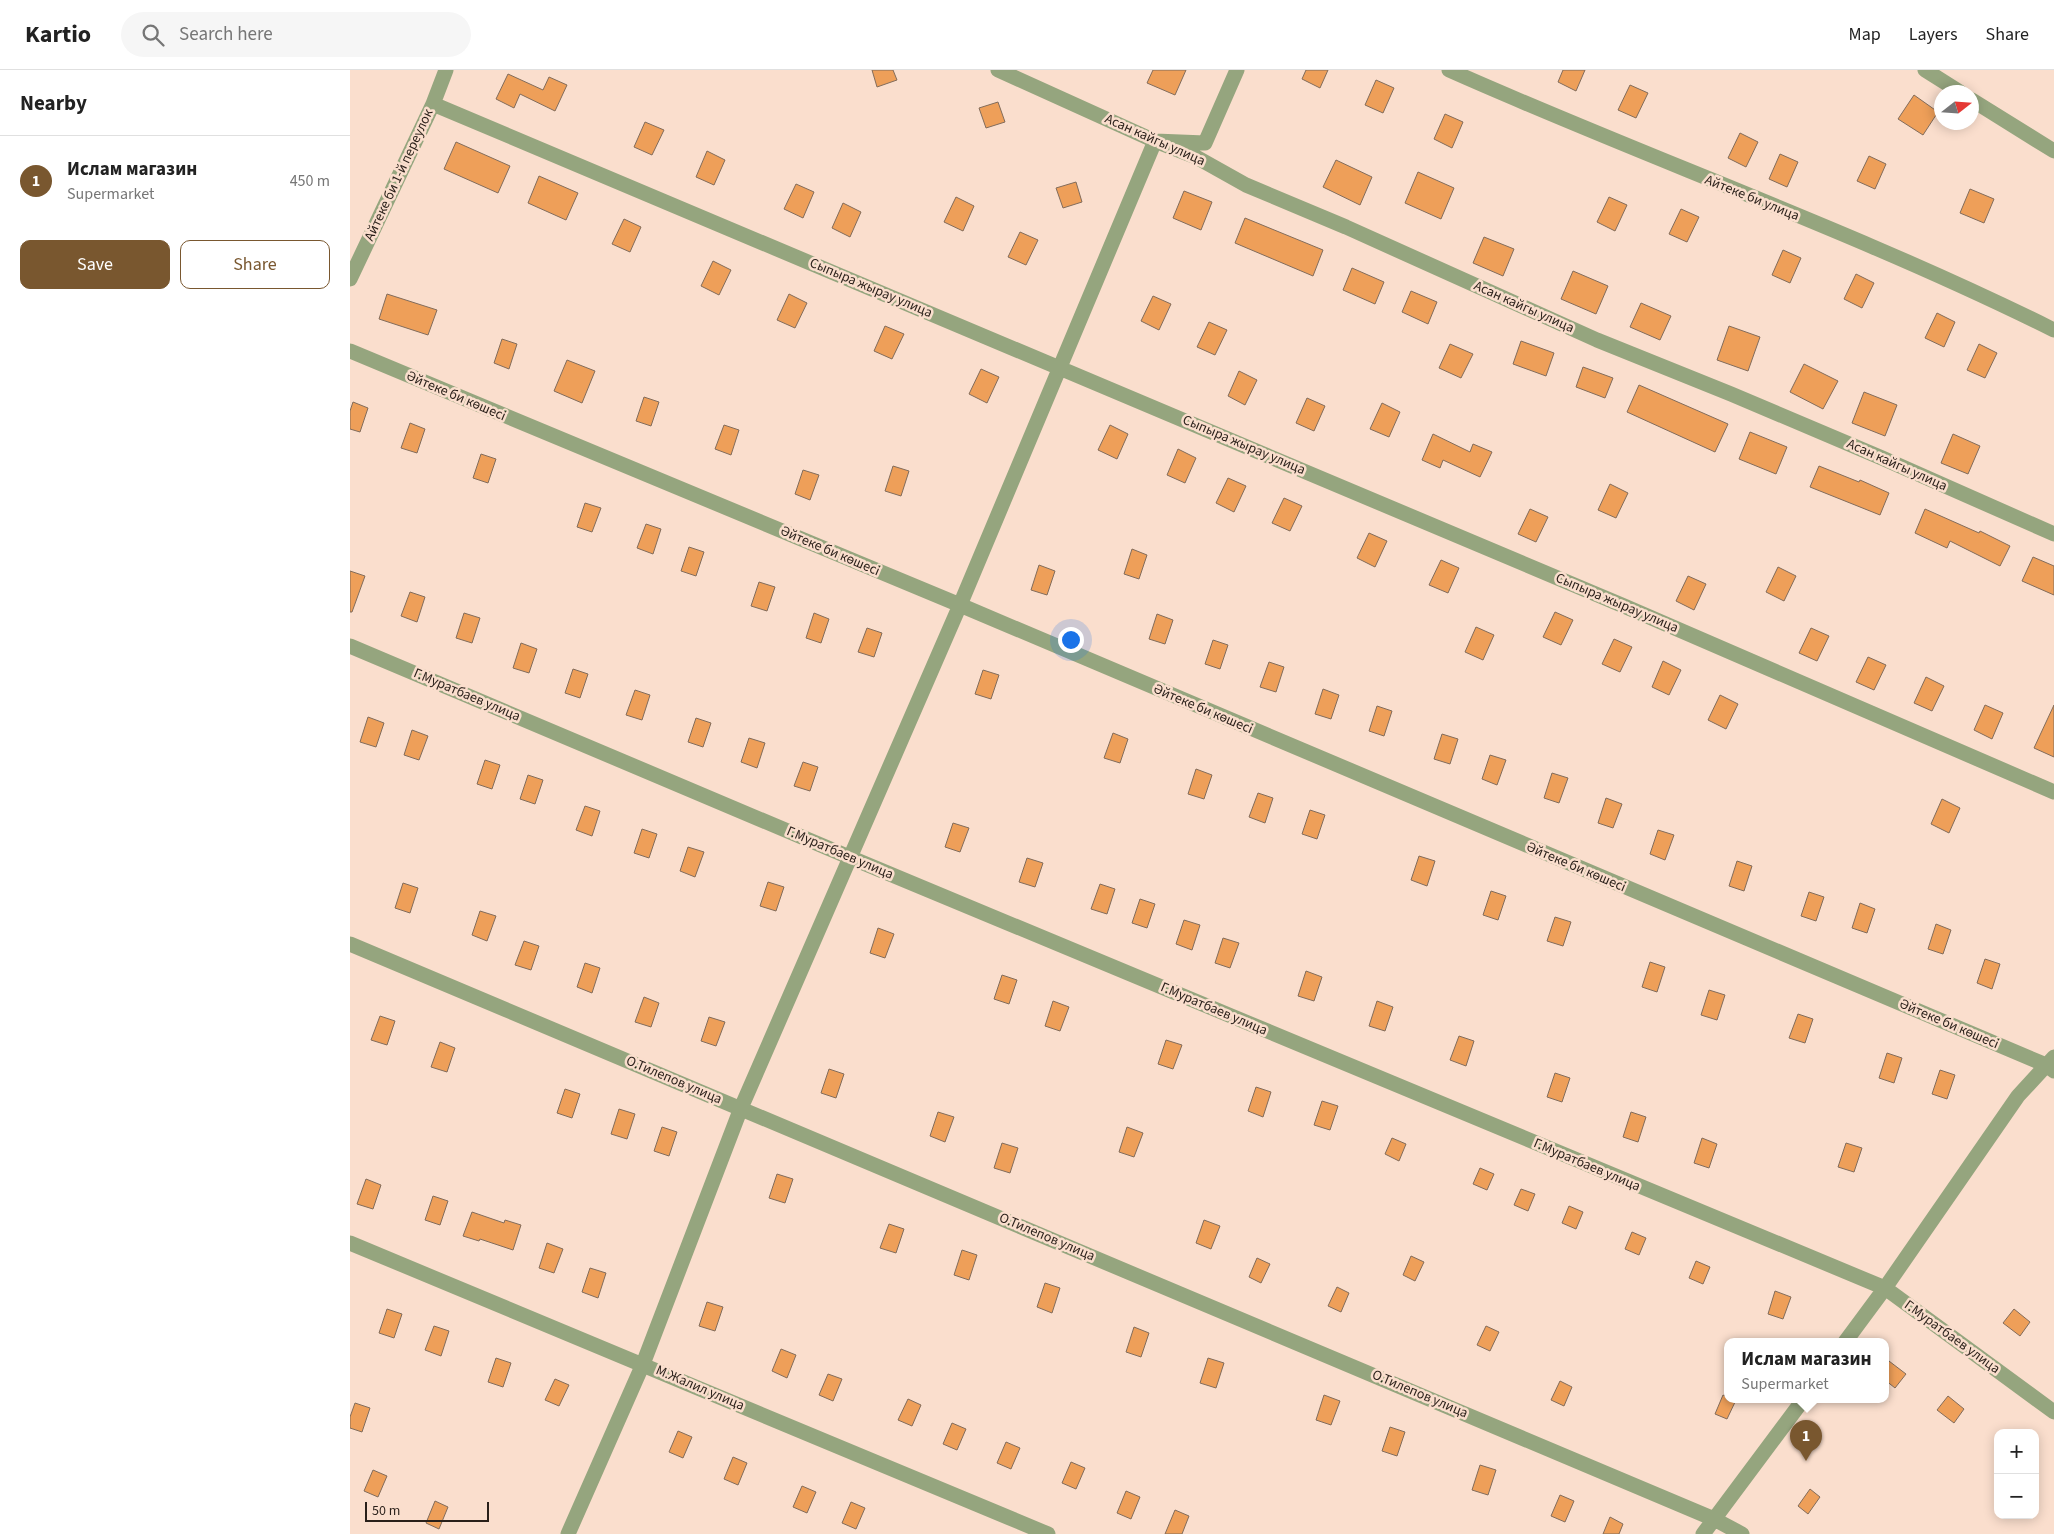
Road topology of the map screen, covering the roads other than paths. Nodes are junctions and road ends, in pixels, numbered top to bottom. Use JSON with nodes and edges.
{"nodes":[{"id":1,"x":998,"y":70,"type":"edge"},
{"id":2,"x":1237,"y":70,"type":"edge"},
{"id":3,"x":1448,"y":70,"type":"edge"},
{"id":4,"x":1925,"y":70,"type":"edge"},
{"id":5,"x":444,"y":71,"type":"edge"},
{"id":6,"x":1949,"y":85,"type":"edge"},
{"id":7,"x":433,"y":104,"type":"junction"},
{"id":8,"x":1979,"y":104,"type":"edge"},
{"id":9,"x":1155,"y":141,"type":"junction"},
{"id":10,"x":2054,"y":151,"type":"edge"},
{"id":11,"x":351,"y":275,"type":"edge"},
{"id":12,"x":2054,"y":330,"type":"edge"},
{"id":13,"x":350,"y":351,"type":"edge"},
{"id":14,"x":1060,"y":367,"type":"junction"},
{"id":15,"x":2054,"y":534,"type":"edge"},
{"id":16,"x":960,"y":605,"type":"junction"},
{"id":17,"x":350,"y":646,"type":"edge"},
{"id":18,"x":2054,"y":792,"type":"edge"},
{"id":19,"x":849,"y":857,"type":"junction"},
{"id":20,"x":350,"y":944,"type":"edge"},
{"id":21,"x":2051,"y":1064,"type":"edge"},
{"id":22,"x":741,"y":1108,"type":"junction"},
{"id":23,"x":350,"y":1243,"type":"edge"},
{"id":24,"x":1885,"y":1288,"type":"junction"},
{"id":25,"x":1848,"y":1338,"type":"edge"},
{"id":26,"x":643,"y":1364,"type":"junction"},
{"id":27,"x":1800,"y":1403,"type":"edge"},
{"id":28,"x":2054,"y":1412,"type":"edge"},
{"id":29,"x":1714,"y":1519,"type":"junction"},
{"id":30,"x":568,"y":1534,"type":"edge"},
{"id":31,"x":1048,"y":1534,"type":"edge"},
{"id":32,"x":1703,"y":1534,"type":"edge"},
{"id":33,"x":1742,"y":1534,"type":"edge"}],
"edges":[{"from":1,"to":9,"type":"street","name":"Асан кайгы улица"},
{"from":2,"to":9,"type":"street"},
{"from":3,"to":12,"type":"street","name":"Айтеке би улица"},
{"from":4,"to":6,"type":"street"},
{"from":5,"to":7,"type":"street","name":"Айтеке би 1-й переулок"},
{"from":7,"to":11,"type":"street","name":"Айтеке би 1-й переулок"},
{"from":7,"to":14,"type":"street","name":"Сыпыра жырау улица"},
{"from":8,"to":10,"type":"street"},
{"from":9,"to":14,"type":"street"},
{"from":9,"to":15,"type":"street","name":"Асан кайгы улица"},
{"from":13,"to":16,"type":"street","name":"Әйтеке би көшесі"},
{"from":14,"to":16,"type":"street"},
{"from":14,"to":18,"type":"street","name":"Сыпыра жырау улица"},
{"from":16,"to":19,"type":"street"},
{"from":16,"to":21,"type":"street","name":"Әйтеке би көшесі"},
{"from":17,"to":19,"type":"street","name":"Г.Муратбаев улица"},
{"from":19,"to":22,"type":"street"},
{"from":19,"to":24,"type":"street","name":"Г.Муратбаев улица"},
{"from":20,"to":22,"type":"street","name":"О.Тилепов улица"},
{"from":21,"to":24,"type":"street"},
{"from":22,"to":26,"type":"street"},
{"from":22,"to":29,"type":"street","name":"О.Тилепов улица"},
{"from":23,"to":26,"type":"street","name":"М.Жалил улица"},
{"from":24,"to":25,"type":"street"},
{"from":24,"to":28,"type":"street","name":"Г.Муратбаев улица"},
{"from":26,"to":30,"type":"street"},
{"from":26,"to":31,"type":"street","name":"М.Жалил улица"},
{"from":27,"to":29,"type":"street"},
{"from":29,"to":32,"type":"street"},
{"from":29,"to":33,"type":"street","name":"О.Тилепов улица"}]}
